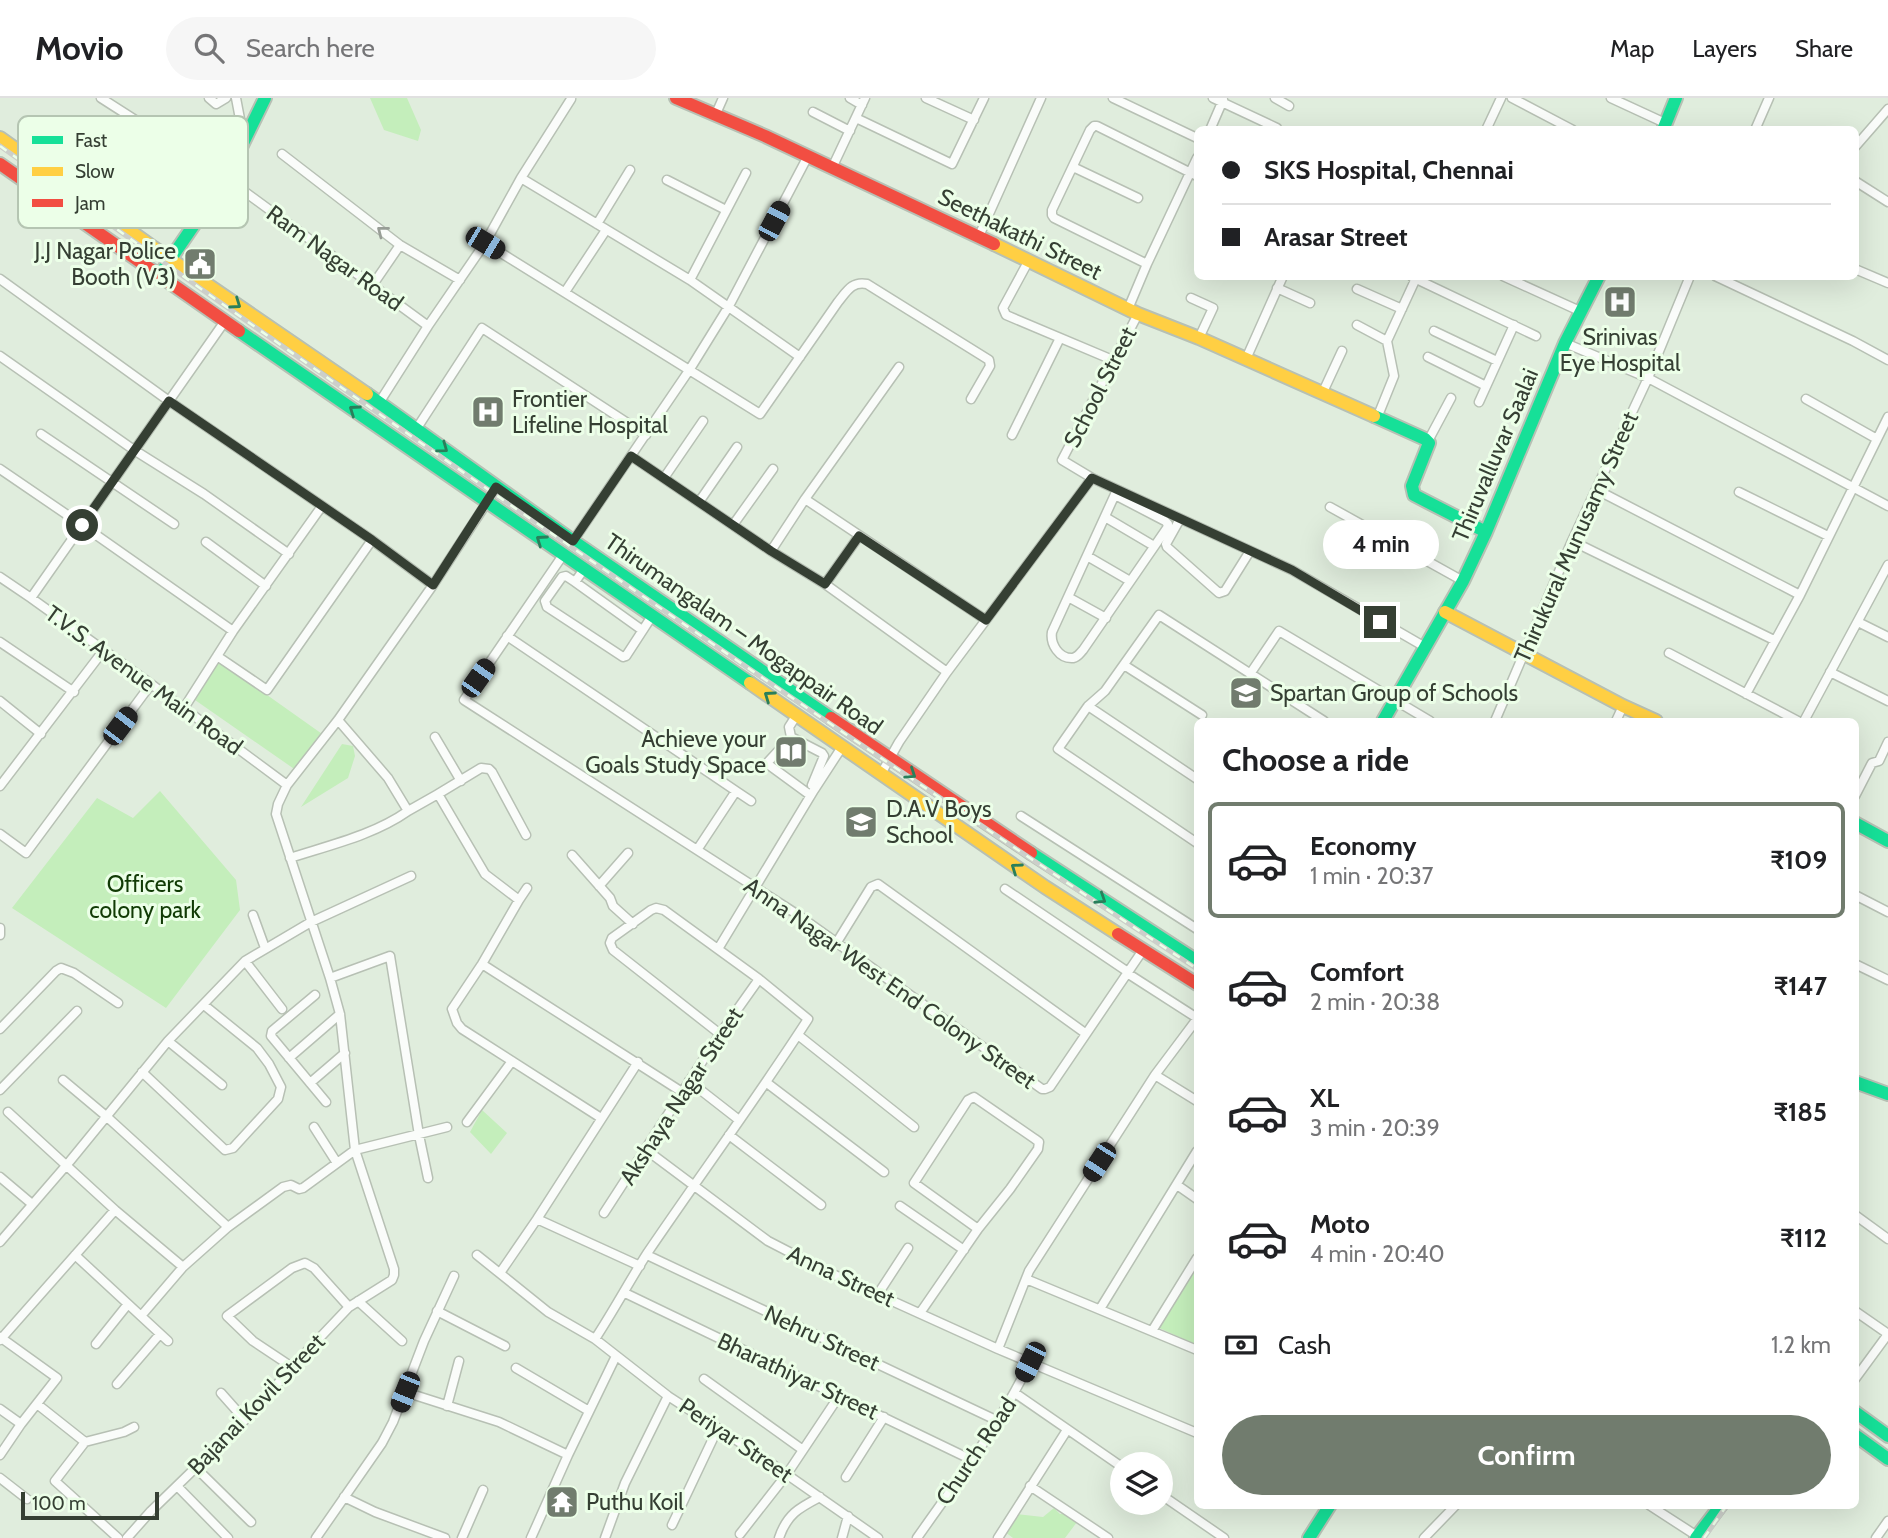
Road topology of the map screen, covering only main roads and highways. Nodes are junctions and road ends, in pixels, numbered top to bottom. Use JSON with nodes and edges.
{"nodes":[{"id":1,"x":265,"y":98,"type":"edge"},
{"id":2,"x":676,"y":98,"type":"edge"},
{"id":3,"x":1676,"y":98,"type":"edge"},
{"id":4,"x":1664,"y":126,"type":"edge"},
{"id":5,"x":248,"y":132,"type":"edge"},
{"id":6,"x":0,"y":138,"type":"edge"},
{"id":7,"x":18,"y":151,"type":"edge"},
{"id":8,"x":0,"y":164,"type":"edge"},
{"id":9,"x":18,"y":177,"type":"edge"},
{"id":10,"x":91,"y":228,"type":"edge"},
{"id":11,"x":126,"y":228,"type":"edge"},
{"id":12,"x":191,"y":228,"type":"edge"},
{"id":13,"x":170,"y":259,"type":"junction"},
{"id":14,"x":159,"y":276,"type":"junction"},
{"id":15,"x":1597,"y":280,"type":"edge"},
{"id":16,"x":1486,"y":532,"type":"junction"},
{"id":17,"x":1445,"y":612,"type":"junction"},
{"id":18,"x":1385,"y":718,"type":"edge"},
{"id":19,"x":1649,"y":718,"type":"edge"},
{"id":20,"x":1859,"y":825,"type":"edge"},
{"id":21,"x":1888,"y":841,"type":"edge"},
{"id":22,"x":1194,"y":959,"type":"edge"},
{"id":23,"x":1194,"y":982,"type":"edge"},
{"id":24,"x":1859,"y":1083,"type":"edge"},
{"id":25,"x":1888,"y":1094,"type":"edge"},
{"id":26,"x":1859,"y":1415,"type":"edge"},
{"id":27,"x":1888,"y":1436,"type":"edge"},
{"id":28,"x":1859,"y":1438,"type":"edge"},
{"id":29,"x":1888,"y":1459,"type":"edge"},
{"id":30,"x":1327,"y":1509,"type":"edge"},
{"id":31,"x":1718,"y":1509,"type":"edge"},
{"id":32,"x":1697,"y":1537,"type":"edge"},
{"id":33,"x":1309,"y":1538,"type":"edge"}],
"edges":[{"from":1,"to":5,"type":"main road"},
{"from":2,"to":16,"type":"main road","name":"Seethakathi Street"},
{"from":3,"to":4,"type":"main road"},
{"from":6,"to":7,"type":"main road","name":"Thirumangalam – Mogappair Road"},
{"from":8,"to":9,"type":"main road","name":"Thirumangalam – Mogappair Road"},
{"from":10,"to":14,"type":"main road","name":"Thirumangalam – Mogappair Road"},
{"from":11,"to":13,"type":"main road","name":"Thirumangalam – Mogappair Road"},
{"from":12,"to":13,"type":"main road"},
{"from":13,"to":14,"type":"main road"},
{"from":13,"to":22,"type":"main road","name":"Thirumangalam – Mogappair Road","one_way":true},
{"from":23,"to":14,"type":"main road","name":"Thirumangalam – Mogappair Road","one_way":true},
{"from":15,"to":16,"type":"main road","name":"Thiruvalluvar Saalai"},
{"from":16,"to":17,"type":"main road","name":"Thiruvalluvar Saalai"},
{"from":17,"to":18,"type":"main road","name":"Thiruvalluvar Saalai"},
{"from":17,"to":19,"type":"main road"},
{"from":20,"to":21,"type":"main road"},
{"from":24,"to":25,"type":"main road"},
{"from":26,"to":27,"type":"main road"},
{"from":28,"to":29,"type":"main road"},
{"from":30,"to":33,"type":"main road"},
{"from":31,"to":32,"type":"main road"}]}
